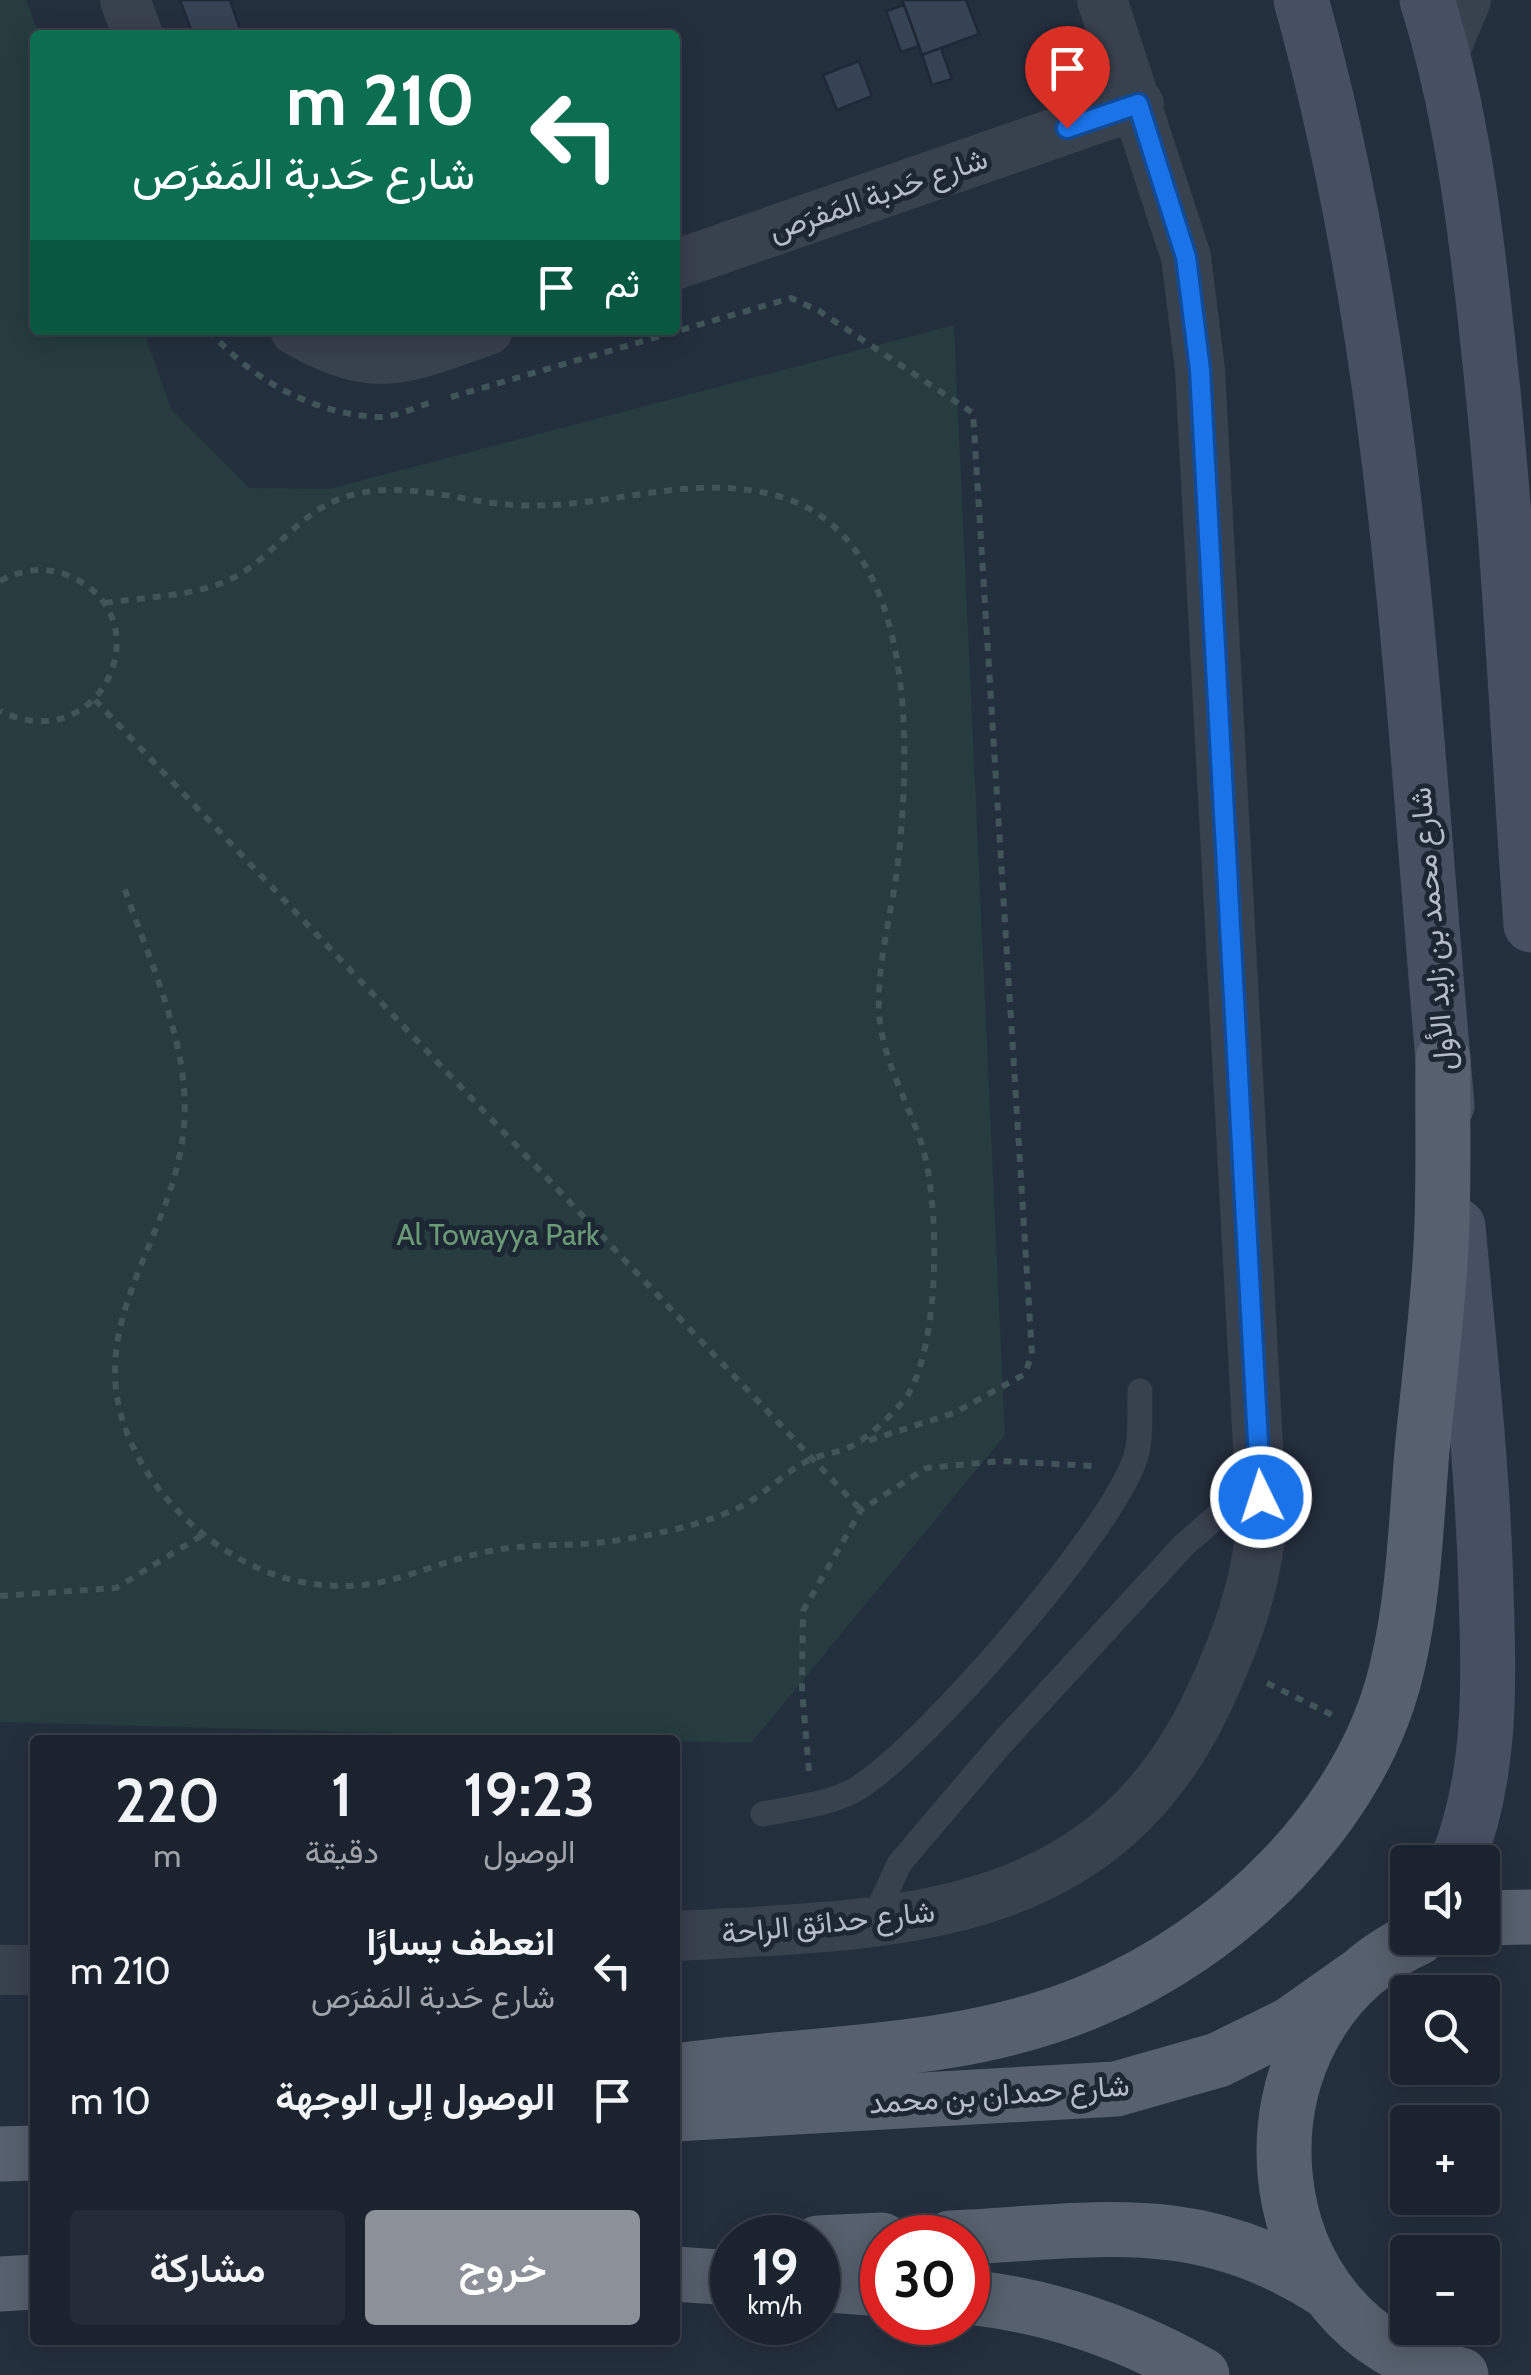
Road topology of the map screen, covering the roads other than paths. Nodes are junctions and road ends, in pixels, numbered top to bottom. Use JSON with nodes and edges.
{"nodes":[{"id":1,"x":125,"y":0,"type":"edge"},
{"id":2,"x":1102,"y":0,"type":"edge"},
{"id":3,"x":1301,"y":0,"type":"edge"},
{"id":4,"x":1427,"y":0,"type":"edge"},
{"id":5,"x":1466,"y":0,"type":"edge"},
{"id":6,"x":136,"y":30,"type":"edge"},
{"id":7,"x":1444,"y":54,"type":"junction"},
{"id":8,"x":1138,"y":104,"type":"junction"},
{"id":9,"x":680,"y":263,"type":"edge"},
{"id":10,"x":303,"y":335,"type":"edge"},
{"id":11,"x":474,"y":335,"type":"edge"},
{"id":12,"x":1531,"y":925,"type":"edge"},
{"id":13,"x":1442,"y":1059,"type":"junction"},
{"id":14,"x":1140,"y":1391,"type":"dead end"},
{"id":15,"x":1261,"y":1497,"type":"junction"},
{"id":16,"x":763,"y":1814,"type":"dead end"},
{"id":17,"x":1462,"y":1845,"type":"edge"},
{"id":18,"x":1531,"y":1917,"type":"edge"},
{"id":19,"x":1500,"y":1918,"type":"edge"},
{"id":20,"x":872,"y":1923,"type":"junction"},
{"id":21,"x":680,"y":1936,"type":"edge"},
{"id":22,"x":1378,"y":1958,"type":"edge"},
{"id":23,"x":0,"y":1970,"type":"edge"},
{"id":24,"x":30,"y":1970,"type":"edge"},
{"id":25,"x":680,"y":2071,"type":"edge"},
{"id":26,"x":680,"y":2114,"type":"edge"},
{"id":27,"x":990,"y":2236,"type":"edge"},
{"id":28,"x":710,"y":2248,"type":"edge"},
{"id":29,"x":680,"y":2249,"type":"edge"},
{"id":30,"x":680,"y":2274,"type":"edge"},
{"id":31,"x":710,"y":2276,"type":"edge"},
{"id":32,"x":30,"y":2282,"type":"edge"},
{"id":33,"x":0,"y":2284,"type":"edge"},
{"id":34,"x":990,"y":2299,"type":"edge"},
{"id":35,"x":1335,"y":2300,"type":"junction"},
{"id":36,"x":1202,"y":2375,"type":"edge"},
{"id":37,"x":1394,"y":2375,"type":"edge"},
{"id":38,"x":1461,"y":2375,"type":"edge"}],
"edges":[{"from":1,"to":6,"type":"street"},
{"from":2,"to":8,"type":"street","name":"شارع حدائق الراحة"},
{"from":3,"to":13,"type":"main road","name":"شارع محمد بن زايد الأول"},
{"from":4,"to":7,"type":"main road"},
{"from":5,"to":7,"type":"street"},
{"from":7,"to":12,"type":"main road"},
{"from":8,"to":9,"type":"street","name":"شارع حَدبة المَفرَص"},
{"from":8,"to":15,"type":"street","name":"شارع حدائق الراحة"},
{"from":10,"to":11,"type":"street"},
{"from":13,"to":17,"type":"main road","name":"شارع محمد بن زايد الأول"},
{"from":13,"to":25,"type":"main road"},
{"from":14,"to":16,"type":"lane"},
{"from":15,"to":20,"type":"lane"},
{"from":15,"to":20,"type":"street","name":"شارع حدائق الراحة"},
{"from":18,"to":19,"type":"main road"},
{"from":20,"to":21,"type":"street","name":"شارع حدائق الراحة"},
{"from":22,"to":26,"type":"main road","name":"شارع حمدان بن محمد"},
{"from":22,"to":35,"type":"main road"},
{"from":23,"to":24,"type":"street"},
{"from":27,"to":35,"type":"main road"},
{"from":28,"to":29,"type":"main road"},
{"from":30,"to":31,"type":"main road"},
{"from":32,"to":33,"type":"main road"},
{"from":34,"to":36,"type":"main road"},
{"from":35,"to":37,"type":"main road"},
{"from":35,"to":38,"type":"main road"}]}
